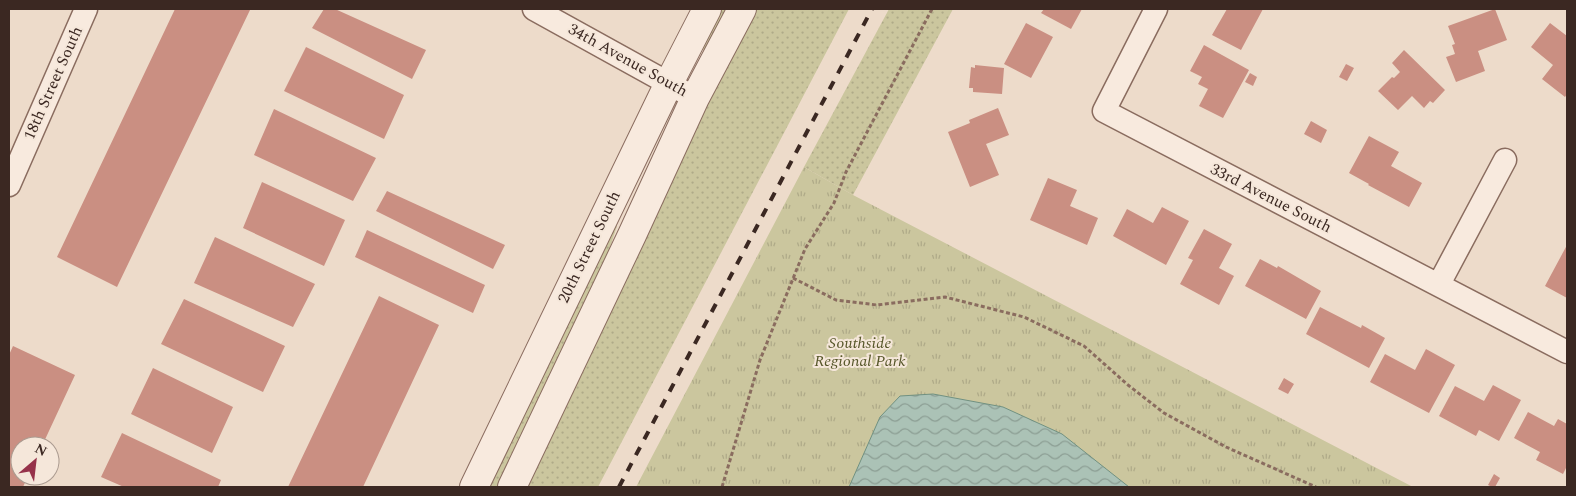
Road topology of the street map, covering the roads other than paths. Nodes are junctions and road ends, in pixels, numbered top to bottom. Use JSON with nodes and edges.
{"nodes":[{"id":1,"x":86,"y":9,"type":"edge"},
{"id":2,"x":534,"y":9,"type":"edge"},
{"id":3,"x":707,"y":9,"type":"edge"},
{"id":4,"x":742,"y":9,"type":"edge"},
{"id":5,"x":1156,"y":9,"type":"edge"},
{"id":6,"x":669,"y":83,"type":"junction"},
{"id":7,"x":695,"y":98,"type":"junction"},
{"id":8,"x":1505,"y":160,"type":"dead end"},
{"id":9,"x":9,"y":185,"type":"edge"},
{"id":10,"x":1439,"y":284,"type":"junction"},
{"id":11,"x":1567,"y":352,"type":"edge"},
{"id":12,"x":474,"y":487,"type":"edge"},
{"id":13,"x":512,"y":487,"type":"edge"}],
"edges":[{"from":1,"to":9,"type":"street","name":"18th Street South"},
{"from":2,"to":6,"type":"street","name":"34th Avenue South"},
{"from":3,"to":6,"type":"street","name":"20th Street South"},
{"from":4,"to":7,"type":"street","name":"20th Street South"},
{"from":5,"to":10,"type":"street","name":"33rd Avenue South"},
{"from":6,"to":7,"type":"street","name":"34th Avenue South"},
{"from":6,"to":12,"type":"street","name":"20th Street South"},
{"from":7,"to":13,"type":"street","name":"20th Street South"},
{"from":8,"to":10,"type":"street"},
{"from":10,"to":11,"type":"street","name":"33rd Avenue South"}]}
